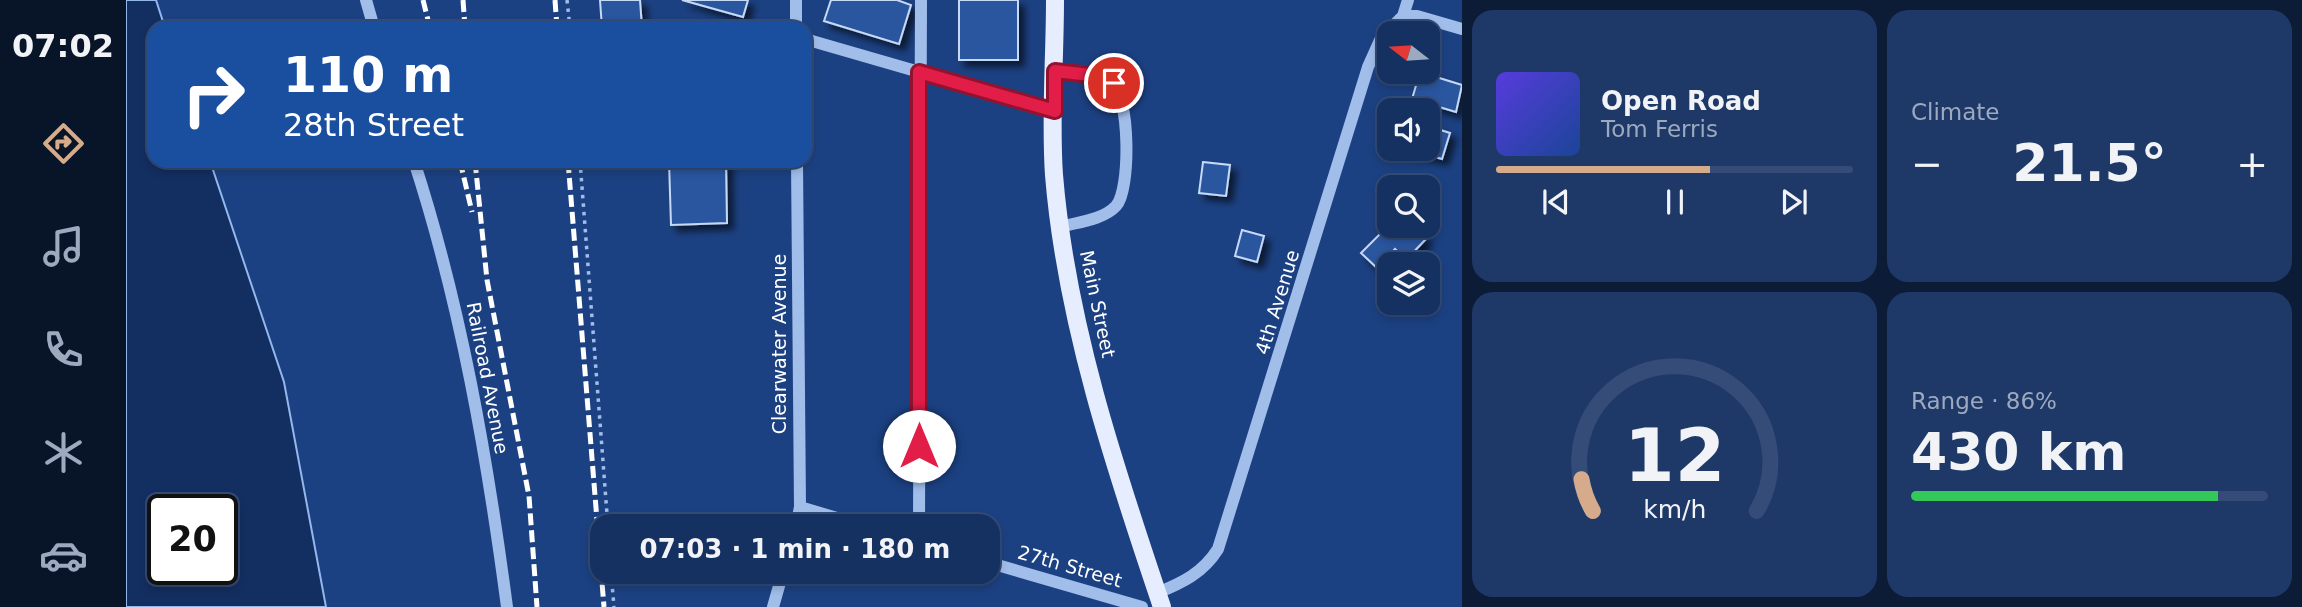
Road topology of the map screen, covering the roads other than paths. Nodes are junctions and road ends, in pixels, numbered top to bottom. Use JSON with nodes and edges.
{"nodes":[{"id":1,"x":366,"y":0,"type":"edge"},
{"id":2,"x":796,"y":0,"type":"edge"},
{"id":3,"x":920,"y":0,"type":"edge"},
{"id":4,"x":1055,"y":0,"type":"edge"},
{"id":5,"x":1408,"y":0,"type":"edge"},
{"id":6,"x":1403,"y":16,"type":"junction"},
{"id":7,"x":372,"y":21,"type":"edge"},
{"id":8,"x":796,"y":21,"type":"edge"},
{"id":9,"x":1462,"y":29,"type":"edge"},
{"id":10,"x":812,"y":40,"type":"edge"},
{"id":11,"x":1055,"y":71,"type":"junction"},
{"id":12,"x":919,"y":72,"type":"junction"},
{"id":13,"x":1055,"y":111,"type":"junction"},
{"id":14,"x":416,"y":168,"type":"edge"},
{"id":15,"x":797,"y":168,"type":"edge"},
{"id":16,"x":1060,"y":227,"type":"junction"},
{"id":17,"x":800,"y":507,"type":"junction"},
{"id":18,"x":799,"y":514,"type":"edge"},
{"id":19,"x":823,"y":514,"type":"edge"},
{"id":20,"x":919,"y":514,"type":"edge"},
{"id":21,"x":1000,"y":566,"type":"edge"},
{"id":22,"x":780,"y":584,"type":"edge"},
{"id":23,"x":1160,"y":600,"type":"edge"},
{"id":24,"x":506,"y":607,"type":"edge"},
{"id":25,"x":774,"y":607,"type":"edge"},
{"id":26,"x":1142,"y":607,"type":"edge"}],
"edges":[{"from":1,"to":7,"type":"street"},
{"from":2,"to":8,"type":"street"},
{"from":3,"to":12,"type":"street"},
{"from":4,"to":11,"type":"main road","name":"Main Street"},
{"from":5,"to":6,"type":"street","name":"4th Avenue"},
{"from":6,"to":9,"type":"street"},
{"from":6,"to":23,"type":"street","name":"4th Avenue"},
{"from":10,"to":12,"type":"street"},
{"from":11,"to":13,"type":"main road","name":"Main Street"},
{"from":11,"to":16,"type":"street"},
{"from":12,"to":13,"type":"street"},
{"from":12,"to":20,"type":"street"},
{"from":13,"to":16,"type":"main road","name":"Main Street"},
{"from":14,"to":24,"type":"street","name":"Railroad Avenue"},
{"from":15,"to":17,"type":"street","name":"Clearwater Avenue"},
{"from":16,"to":23,"type":"main road","name":"Main Street"},
{"from":17,"to":18,"type":"street","name":"Clearwater Avenue"},
{"from":17,"to":19,"type":"street"},
{"from":21,"to":26,"type":"street","name":"27th Street"},
{"from":22,"to":25,"type":"street"}]}
